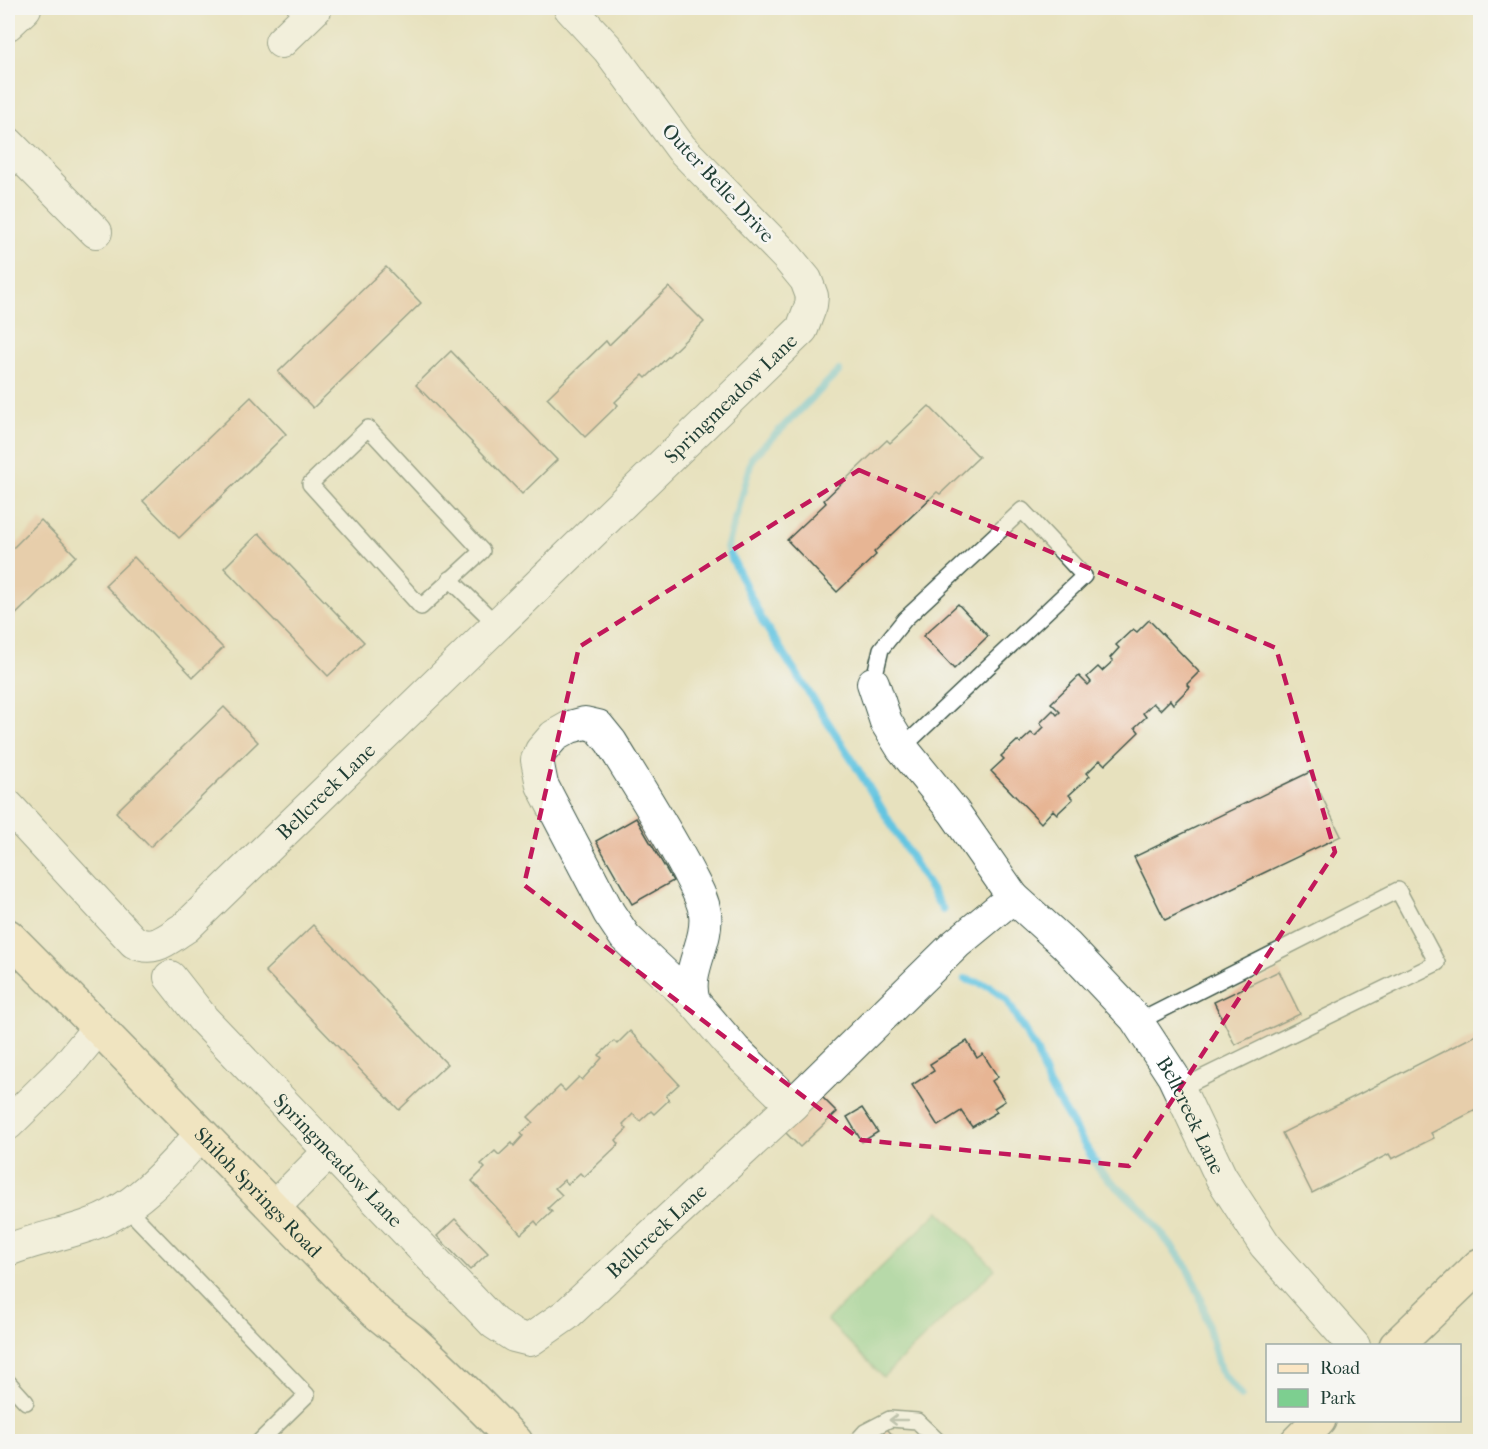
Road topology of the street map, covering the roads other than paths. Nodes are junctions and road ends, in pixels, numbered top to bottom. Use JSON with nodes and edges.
{"nodes":[{"id":1,"x":25,"y":8,"type":"edge"},
{"id":2,"x":316,"y":8,"type":"edge"},
{"id":3,"x":570,"y":8,"type":"edge"},
{"id":4,"x":8,"y":24,"type":"edge"},
{"id":5,"x":280,"y":42,"type":"dead end"},
{"id":6,"x":8,"y":143,"type":"edge"},
{"id":7,"x":96,"y":232,"type":"dead end"},
{"id":8,"x":811,"y":305,"type":"joint"},
{"id":9,"x":641,"y":484,"type":"joint"},
{"id":10,"x":450,"y":579,"type":"junction"},
{"id":11,"x":496,"y":625,"type":"junction"},
{"id":12,"x":873,"y":683,"type":"joint"},
{"id":13,"x":902,"y":748,"type":"junction"},
{"id":14,"x":8,"y":806,"type":"edge"},
{"id":15,"x":1013,"y":897,"type":"junction"},
{"id":16,"x":8,"y":936,"type":"edge"},
{"id":17,"x":170,"y":977,"type":"dead end"},
{"id":18,"x":694,"y":1002,"type":"junction"},
{"id":19,"x":1138,"y":1022,"type":"junction"},
{"id":20,"x":99,"y":1027,"type":"junction"},
{"id":21,"x":1179,"y":1089,"type":"junction"},
{"id":22,"x":792,"y":1105,"type":"junction"},
{"id":23,"x":8,"y":1124,"type":"edge"},
{"id":24,"x":201,"y":1134,"type":"junction"},
{"id":25,"x":330,"y":1150,"type":"junction"},
{"id":26,"x":126,"y":1207,"type":"junction"},
{"id":27,"x":273,"y":1208,"type":"junction"},
{"id":28,"x":8,"y":1250,"type":"edge"},
{"id":29,"x":1480,"y":1265,"type":"edge"},
{"id":30,"x":514,"y":1336,"type":"joint"},
{"id":31,"x":1352,"y":1344,"type":"edge"},
{"id":32,"x":1398,"y":1344,"type":"edge"},
{"id":33,"x":8,"y":1382,"type":"edge"},
{"id":34,"x":26,"y":1402,"type":"dead end"},
{"id":35,"x":1317,"y":1422,"type":"edge"},
{"id":36,"x":259,"y":1442,"type":"edge"},
{"id":37,"x":516,"y":1442,"type":"edge"},
{"id":38,"x":856,"y":1442,"type":"edge"},
{"id":39,"x":939,"y":1442,"type":"edge"},
{"id":40,"x":1297,"y":1442,"type":"edge"}],
"edges":[{"from":1,"to":4,"type":"street"},
{"from":2,"to":5,"type":"street"},
{"from":3,"to":8,"type":"street","name":"Outer Belle Drive"},
{"from":6,"to":7,"type":"street"},
{"from":8,"to":9,"type":"street","name":"Springmeadow Lane"},
{"from":9,"to":11,"type":"street","name":"Bellcreek Lane"},
{"from":10,"to":10,"type":"lane"},
{"from":10,"to":11,"type":"lane"},
{"from":11,"to":14,"type":"street","name":"Bellcreek Lane"},
{"from":12,"to":13,"type":"street","name":"Bellcreek Lane"},
{"from":12,"to":13,"type":"lane"},
{"from":13,"to":15,"type":"street","name":"Bellcreek Lane"},
{"from":15,"to":19,"type":"street","name":"Bellcreek Lane"},
{"from":15,"to":22,"type":"street","name":"Bellcreek Lane"},
{"from":16,"to":20,"type":"street","name":"Shiloh Springs Road"},
{"from":17,"to":25,"type":"street","name":"Springmeadow Lane"},
{"from":18,"to":18,"type":"street"},
{"from":18,"to":22,"type":"street"},
{"from":19,"to":21,"type":"street","name":"Bellcreek Lane"},
{"from":19,"to":21,"type":"lane"},
{"from":20,"to":23,"type":"street"},
{"from":20,"to":24,"type":"street","name":"Shiloh Springs Road"},
{"from":21,"to":31,"type":"street","name":"Bellcreek Lane"},
{"from":22,"to":30,"type":"street","name":"Bellcreek Lane"},
{"from":24,"to":26,"type":"street"},
{"from":24,"to":27,"type":"street","name":"Shiloh Springs Road"},
{"from":25,"to":27,"type":"street"},
{"from":25,"to":30,"type":"street","name":"Springmeadow Lane"},
{"from":26,"to":28,"type":"street"},
{"from":26,"to":36,"type":"lane"},
{"from":27,"to":37,"type":"street","name":"Shiloh Springs Road"},
{"from":29,"to":32,"type":"street"},
{"from":33,"to":34,"type":"lane"},
{"from":35,"to":40,"type":"street"},
{"from":39,"to":38,"type":"lane","one_way":true}]}
